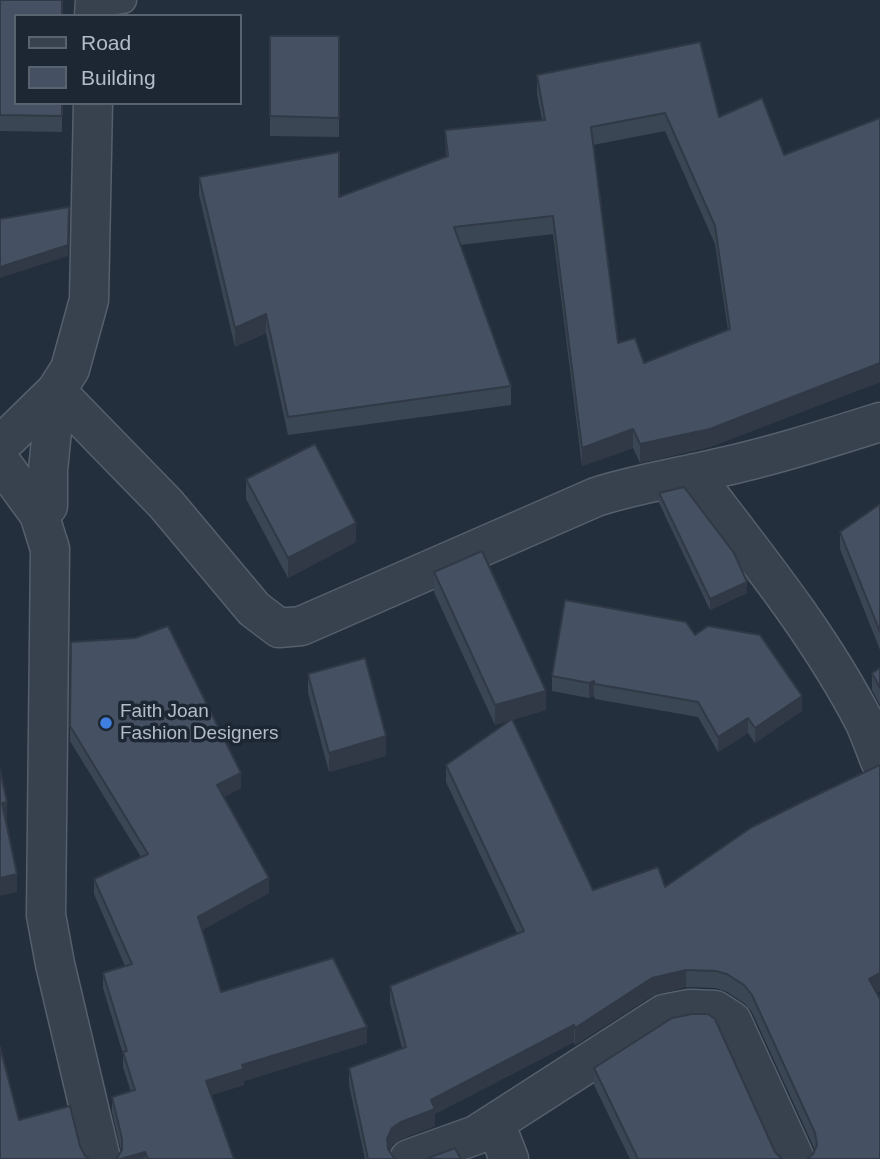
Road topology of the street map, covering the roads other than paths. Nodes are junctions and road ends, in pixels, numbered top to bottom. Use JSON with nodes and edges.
{"nodes":[{"id":1,"x":93,"y":105,"type":"edge"},
{"id":2,"x":56,"y":391,"type":"junction"},
{"id":3,"x":880,"y":422,"type":"edge"},
{"id":4,"x":0,"y":443,"type":"edge"},
{"id":5,"x":0,"y":461,"type":"edge"},
{"id":6,"x":693,"y":474,"type":"junction"},
{"id":7,"x":48,"y":506,"type":"dead end"},
{"id":8,"x":880,"y":761,"type":"edge"},
{"id":9,"x":495,"y":1123,"type":"junction"},
{"id":10,"x":101,"y":1159,"type":"edge"},
{"id":11,"x":409,"y":1159,"type":"edge"},
{"id":12,"x":509,"y":1159,"type":"edge"},
{"id":13,"x":795,"y":1159,"type":"edge"}],
"edges":[{"from":1,"to":2,"type":"street"},
{"from":2,"to":4,"type":"street"},
{"from":2,"to":6,"type":"street"},
{"from":2,"to":7,"type":"street"},
{"from":3,"to":6,"type":"street"},
{"from":5,"to":10,"type":"street"},
{"from":6,"to":8,"type":"street"},
{"from":9,"to":11,"type":"street"},
{"from":9,"to":12,"type":"street"},
{"from":9,"to":13,"type":"street"}]}
